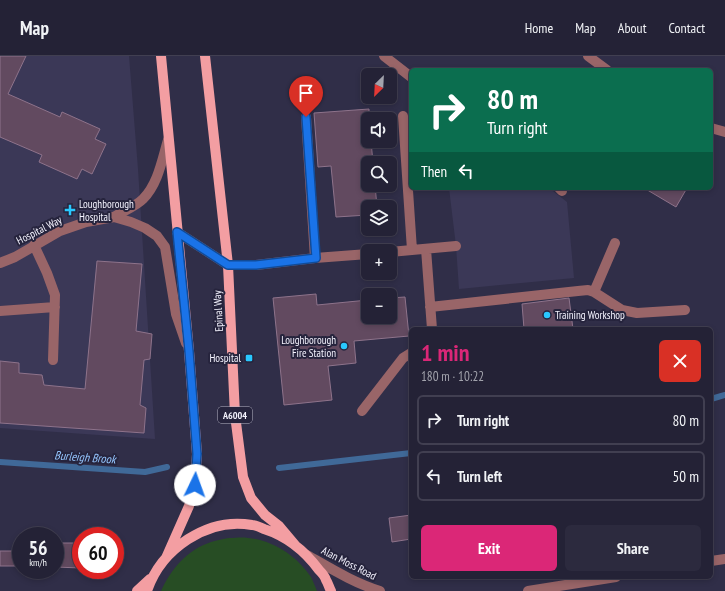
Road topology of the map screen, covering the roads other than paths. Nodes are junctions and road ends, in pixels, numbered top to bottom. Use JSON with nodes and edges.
{"nodes":[{"id":1,"x":161,"y":56,"type":"edge"},
{"id":2,"x":205,"y":56,"type":"edge"},
{"id":3,"x":384,"y":56,"type":"edge"},
{"id":4,"x":588,"y":56,"type":"edge"},
{"id":5,"x":604,"y":68,"type":"edge"},
{"id":6,"x":409,"y":75,"type":"edge"},
{"id":7,"x":403,"y":116,"type":"dead end"},
{"id":8,"x":306,"y":117,"type":"dead end"},
{"id":9,"x":713,"y":129,"type":"edge"},
{"id":10,"x":725,"y":132,"type":"edge"},
{"id":11,"x":168,"y":140,"type":"junction"},
{"id":12,"x":114,"y":216,"type":"junction"},
{"id":13,"x":177,"y":232,"type":"junction"},
{"id":14,"x":615,"y":243,"type":"dead end"},
{"id":15,"x":34,"y":245,"type":"junction"},
{"id":16,"x":456,"y":246,"type":"dead end"},
{"id":17,"x":426,"y":249,"type":"junction"},
{"id":18,"x":412,"y":250,"type":"junction"},
{"id":19,"x":397,"y":251,"type":"edge"},
{"id":20,"x":361,"y":255,"type":"edge"},
{"id":21,"x":316,"y":258,"type":"junction"},
{"id":22,"x":0,"y":263,"type":"edge"},
{"id":23,"x":228,"y":265,"type":"junction"},
{"id":24,"x":594,"y":292,"type":"junction"},
{"id":25,"x":55,"y":307,"type":"junction"},
{"id":26,"x":430,"y":307,"type":"junction"},
{"id":27,"x":685,"y":310,"type":"dead end"},
{"id":28,"x":0,"y":311,"type":"edge"},
{"id":29,"x":432,"y":327,"type":"edge"},
{"id":30,"x":189,"y":351,"type":"junction"},
{"id":31,"x":409,"y":354,"type":"edge"},
{"id":32,"x":53,"y":360,"type":"dead end"},
{"id":33,"x":362,"y":411,"type":"dead end"},
{"id":34,"x":295,"y":545,"type":"junction"},
{"id":35,"x":307,"y":555,"type":"junction"},
{"id":36,"x":166,"y":558,"type":"junction"},
{"id":37,"x":725,"y":559,"type":"edge"},
{"id":38,"x":713,"y":561,"type":"edge"},
{"id":39,"x":154,"y":576,"type":"junction"},
{"id":40,"x":604,"y":579,"type":"edge"},
{"id":41,"x":137,"y":591,"type":"edge"},
{"id":42,"x":147,"y":591,"type":"edge"},
{"id":43,"x":331,"y":591,"type":"edge"},
{"id":44,"x":380,"y":591,"type":"edge"},
{"id":45,"x":529,"y":591,"type":"edge"}],
"edges":[{"from":1,"to":11,"type":"main road","number":"A6004"},
{"from":2,"to":23,"type":"main road","name":"Epinal Way","number":"A6004"},
{"from":3,"to":6,"type":"street"},
{"from":4,"to":5,"type":"street"},
{"from":7,"to":18,"type":"street"},
{"from":8,"to":21,"type":"street"},
{"from":9,"to":10,"type":"street"},
{"from":11,"to":12,"type":"street","name":"Hospital Way"},
{"from":11,"to":13,"type":"main road","number":"A6004"},
{"from":12,"to":15,"type":"street","name":"Hospital Way"},
{"from":12,"to":30,"type":"street"},
{"from":13,"to":23,"type":"street"},
{"from":13,"to":30,"type":"main road","number":"A6004"},
{"from":14,"to":24,"type":"street"},
{"from":15,"to":22,"type":"street","name":"Hospital Way"},
{"from":15,"to":25,"type":"street"},
{"from":16,"to":17,"type":"street"},
{"from":17,"to":18,"type":"street"},
{"from":17,"to":26,"type":"street"},
{"from":18,"to":19,"type":"street"},
{"from":20,"to":21,"type":"street"},
{"from":21,"to":23,"type":"street"},
{"from":23,"to":34,"type":"main road","name":"Epinal Way","number":"A6004"},
{"from":24,"to":26,"type":"street"},
{"from":24,"to":27,"type":"street"},
{"from":25,"to":28,"type":"street"},
{"from":25,"to":32,"type":"street"},
{"from":26,"to":29,"type":"street"},
{"from":30,"to":36,"type":"main road","number":"A6004"},
{"from":31,"to":33,"type":"street"},
{"from":34,"to":35,"type":"main road","number":"A6004"},
{"from":34,"to":36,"type":"main road","number":"A6004"},
{"from":35,"to":43,"type":"main road","number":"A6004"},
{"from":35,"to":44,"type":"street","name":"Alan Moss Road"},
{"from":36,"to":39,"type":"main road","number":"A6004"},
{"from":37,"to":38,"type":"street"},
{"from":39,"to":41,"type":"main road","number":"A6004"},
{"from":39,"to":42,"type":"main road","number":"A6004"},
{"from":40,"to":45,"type":"street"}]}
